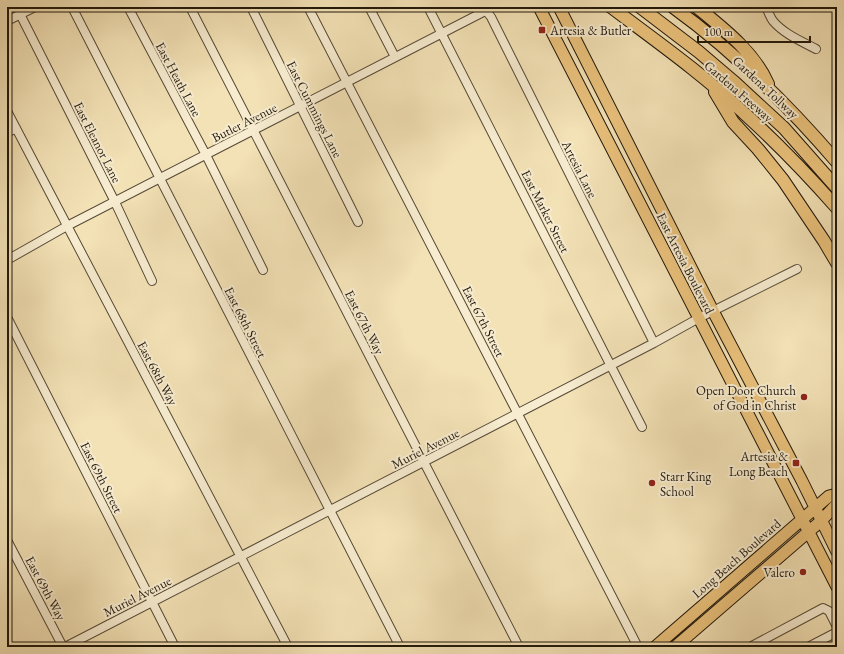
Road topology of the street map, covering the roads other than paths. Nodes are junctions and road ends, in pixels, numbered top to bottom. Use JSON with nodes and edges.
{"nodes":[{"id":1,"x":35,"y":7,"type":"edge"},
{"id":2,"x":72,"y":7,"type":"edge"},
{"id":3,"x":128,"y":7,"type":"edge"},
{"id":4,"x":190,"y":7,"type":"edge"},
{"id":5,"x":251,"y":7,"type":"edge"},
{"id":6,"x":308,"y":7,"type":"edge"},
{"id":7,"x":369,"y":7,"type":"edge"},
{"id":8,"x":428,"y":7,"type":"edge"},
{"id":9,"x":539,"y":7,"type":"edge"},
{"id":10,"x":559,"y":7,"type":"edge"},
{"id":11,"x":611,"y":7,"type":"edge"},
{"id":12,"x":640,"y":7,"type":"edge"},
{"id":13,"x":649,"y":7,"type":"edge"},
{"id":14,"x":673,"y":7,"type":"edge"},
{"id":15,"x":698,"y":7,"type":"edge"},
{"id":16,"x":766,"y":7,"type":"edge"},
{"id":17,"x":487,"y":8,"type":"edge"},
{"id":18,"x":20,"y":14,"type":"junction"},
{"id":19,"x":7,"y":21,"type":"edge"},
{"id":20,"x":441,"y":34,"type":"junction"},
{"id":21,"x":816,"y":49,"type":"dead end"},
{"id":22,"x":395,"y":57,"type":"junction"},
{"id":23,"x":708,"y":81,"type":"junction"},
{"id":24,"x":346,"y":82,"type":"junction"},
{"id":25,"x":771,"y":89,"type":"junction"},
{"id":26,"x":300,"y":106,"type":"junction"},
{"id":27,"x":7,"y":111,"type":"edge"},
{"id":28,"x":16,"y":128,"type":"junction"},
{"id":29,"x":254,"y":130,"type":"junction"},
{"id":30,"x":7,"y":133,"type":"edge"},
{"id":31,"x":206,"y":155,"type":"junction"},
{"id":32,"x":837,"y":162,"type":"edge"},
{"id":33,"x":159,"y":179,"type":"junction"},
{"id":34,"x":837,"y":180,"type":"edge"},
{"id":35,"x":837,"y":188,"type":"edge"},
{"id":36,"x":115,"y":202,"type":"junction"},
{"id":37,"x":837,"y":208,"type":"edge"},
{"id":38,"x":358,"y":222,"type":"dead end"},
{"id":39,"x":67,"y":226,"type":"junction"},
{"id":40,"x":7,"y":260,"type":"edge"},
{"id":41,"x":837,"y":263,"type":"edge"},
{"id":42,"x":797,"y":269,"type":"dead end"},
{"id":43,"x":263,"y":270,"type":"dead end"},
{"id":44,"x":152,"y":281,"type":"dead end"},
{"id":45,"x":713,"y":311,"type":"junction"},
{"id":46,"x":7,"y":317,"type":"edge"},
{"id":47,"x":699,"y":318,"type":"junction"},
{"id":48,"x":654,"y":343,"type":"junction"},
{"id":49,"x":611,"y":365,"type":"junction"},
{"id":50,"x":518,"y":413,"type":"junction"},
{"id":51,"x":642,"y":427,"type":"dead end"},
{"id":52,"x":424,"y":462,"type":"junction"},
{"id":53,"x":837,"y":494,"type":"edge"},
{"id":54,"x":837,"y":503,"type":"edge"},
{"id":55,"x":815,"y":508,"type":"junction"},
{"id":56,"x":330,"y":510,"type":"junction"},
{"id":57,"x":802,"y":520,"type":"junction"},
{"id":58,"x":821,"y":521,"type":"junction"},
{"id":59,"x":808,"y":531,"type":"junction"},
{"id":60,"x":7,"y":540,"type":"edge"},
{"id":61,"x":837,"y":552,"type":"edge"},
{"id":62,"x":240,"y":556,"type":"junction"},
{"id":63,"x":837,"y":588,"type":"edge"},
{"id":64,"x":152,"y":602,"type":"junction"},
{"id":65,"x":837,"y":627,"type":"edge"},
{"id":66,"x":837,"y":632,"type":"edge"},
{"id":67,"x":64,"y":647,"type":"edge"},
{"id":68,"x":175,"y":647,"type":"edge"},
{"id":69,"x":288,"y":647,"type":"edge"},
{"id":70,"x":400,"y":647,"type":"edge"},
{"id":71,"x":519,"y":647,"type":"edge"},
{"id":72,"x":638,"y":647,"type":"edge"},
{"id":73,"x":655,"y":647,"type":"edge"},
{"id":74,"x":675,"y":647,"type":"edge"},
{"id":75,"x":750,"y":647,"type":"edge"},
{"id":76,"x":808,"y":647,"type":"edge"}],
"edges":[{"from":1,"to":18,"type":"street"},
{"from":2,"to":33,"type":"street","name":"East 68th Street"},
{"from":3,"to":31,"type":"street","name":"East Heath Lane"},
{"from":4,"to":29,"type":"street","name":"East 67th Way"},
{"from":5,"to":26,"type":"street","name":"East Cummings Lane"},
{"from":6,"to":24,"type":"street","name":"East 67th Street"},
{"from":7,"to":22,"type":"street"},
{"from":8,"to":20,"type":"street","name":"East Marker Street"},
{"from":9,"to":47,"type":"main road","name":"East Artesia Boulevard"},
{"from":10,"to":45,"type":"main road","name":"East Artesia Boulevard"},
{"from":11,"to":23,"type":"highway","name":"Gardena Freeway"},
{"from":12,"to":35,"type":"highway","name":"Gardena Tollway"},
{"from":13,"to":34,"type":"highway","name":"Gardena Tollway"},
{"from":14,"to":25,"type":"highway","name":"Gardena Freeway"},
{"from":15,"to":25,"type":"highway"},
{"from":16,"to":21,"type":"street"},
{"from":17,"to":20,"type":"street","name":"Butler Avenue"},
{"from":17,"to":48,"type":"street","name":"Artesia Lane"},
{"from":18,"to":19,"type":"street"},
{"from":18,"to":36,"type":"street","name":"East Eleanor Lane"},
{"from":20,"to":22,"type":"street","name":"Butler Avenue"},
{"from":20,"to":49,"type":"street","name":"East Marker Street"},
{"from":22,"to":24,"type":"street","name":"Butler Avenue"},
{"from":23,"to":37,"type":"highway","name":"Gardena Freeway"},
{"from":23,"to":41,"type":"highway"},
{"from":24,"to":26,"type":"street","name":"Butler Avenue"},
{"from":24,"to":50,"type":"street","name":"East 67th Street"},
{"from":25,"to":32,"type":"highway","name":"Gardena Freeway"},
{"from":26,"to":29,"type":"street","name":"Butler Avenue"},
{"from":26,"to":38,"type":"street","name":"East Cummings Lane"},
{"from":27,"to":28,"type":"street","name":"East 68th Way"},
{"from":28,"to":30,"type":"street"},
{"from":28,"to":39,"type":"street","name":"East 68th Way"},
{"from":29,"to":31,"type":"street","name":"Butler Avenue"},
{"from":29,"to":52,"type":"street","name":"East 67th Way"},
{"from":31,"to":33,"type":"street","name":"Butler Avenue"},
{"from":31,"to":43,"type":"street","name":"East Heath Lane"},
{"from":33,"to":36,"type":"street","name":"Butler Avenue"},
{"from":33,"to":56,"type":"street","name":"East 68th Street"},
{"from":36,"to":39,"type":"street","name":"Butler Avenue"},
{"from":36,"to":44,"type":"street","name":"East Eleanor Lane"},
{"from":39,"to":40,"type":"street","name":"Butler Avenue"},
{"from":39,"to":62,"type":"street","name":"East 68th Way"},
{"from":42,"to":45,"type":"street","name":"Muriel Avenue"},
{"from":45,"to":47,"type":"street","name":"Muriel Avenue"},
{"from":45,"to":55,"type":"main road","name":"East Artesia Boulevard"},
{"from":46,"to":64,"type":"street","name":"East 69th Street"},
{"from":47,"to":48,"type":"street","name":"Muriel Avenue"},
{"from":47,"to":57,"type":"main road","name":"East Artesia Boulevard"},
{"from":48,"to":49,"type":"street","name":"Muriel Avenue"},
{"from":49,"to":50,"type":"street","name":"Muriel Avenue"},
{"from":49,"to":51,"type":"street","name":"East Marker Street"},
{"from":50,"to":52,"type":"street","name":"Muriel Avenue"},
{"from":50,"to":72,"type":"street","name":"East 67th Street"},
{"from":52,"to":56,"type":"street","name":"Muriel Avenue"},
{"from":52,"to":71,"type":"street","name":"East 67th Way"},
{"from":53,"to":55,"type":"main road","name":"Long Beach Boulevard"},
{"from":54,"to":58,"type":"main road","name":"Long Beach Boulevard"},
{"from":55,"to":57,"type":"main road","name":"Long Beach Boulevard"},
{"from":55,"to":58,"type":"main road","name":"East Artesia Boulevard"},
{"from":56,"to":62,"type":"street","name":"Muriel Avenue"},
{"from":56,"to":70,"type":"street","name":"East 68th Street"},
{"from":57,"to":59,"type":"main road","name":"East Artesia Boulevard"},
{"from":57,"to":73,"type":"main road","name":"Long Beach Boulevard"},
{"from":58,"to":59,"type":"main road","name":"Long Beach Boulevard"},
{"from":58,"to":61,"type":"main road","name":"East Artesia Boulevard"},
{"from":59,"to":63,"type":"main road","name":"East Artesia Boulevard"},
{"from":59,"to":74,"type":"main road","name":"Long Beach Boulevard"},
{"from":60,"to":67,"type":"street","name":"East 69th Way"},
{"from":62,"to":64,"type":"street","name":"Muriel Avenue"},
{"from":62,"to":69,"type":"street","name":"East 68th Way"},
{"from":64,"to":67,"type":"street","name":"Muriel Avenue"},
{"from":64,"to":68,"type":"street","name":"East 69th Street"},
{"from":65,"to":75,"type":"street"},
{"from":66,"to":76,"type":"street"}]}
